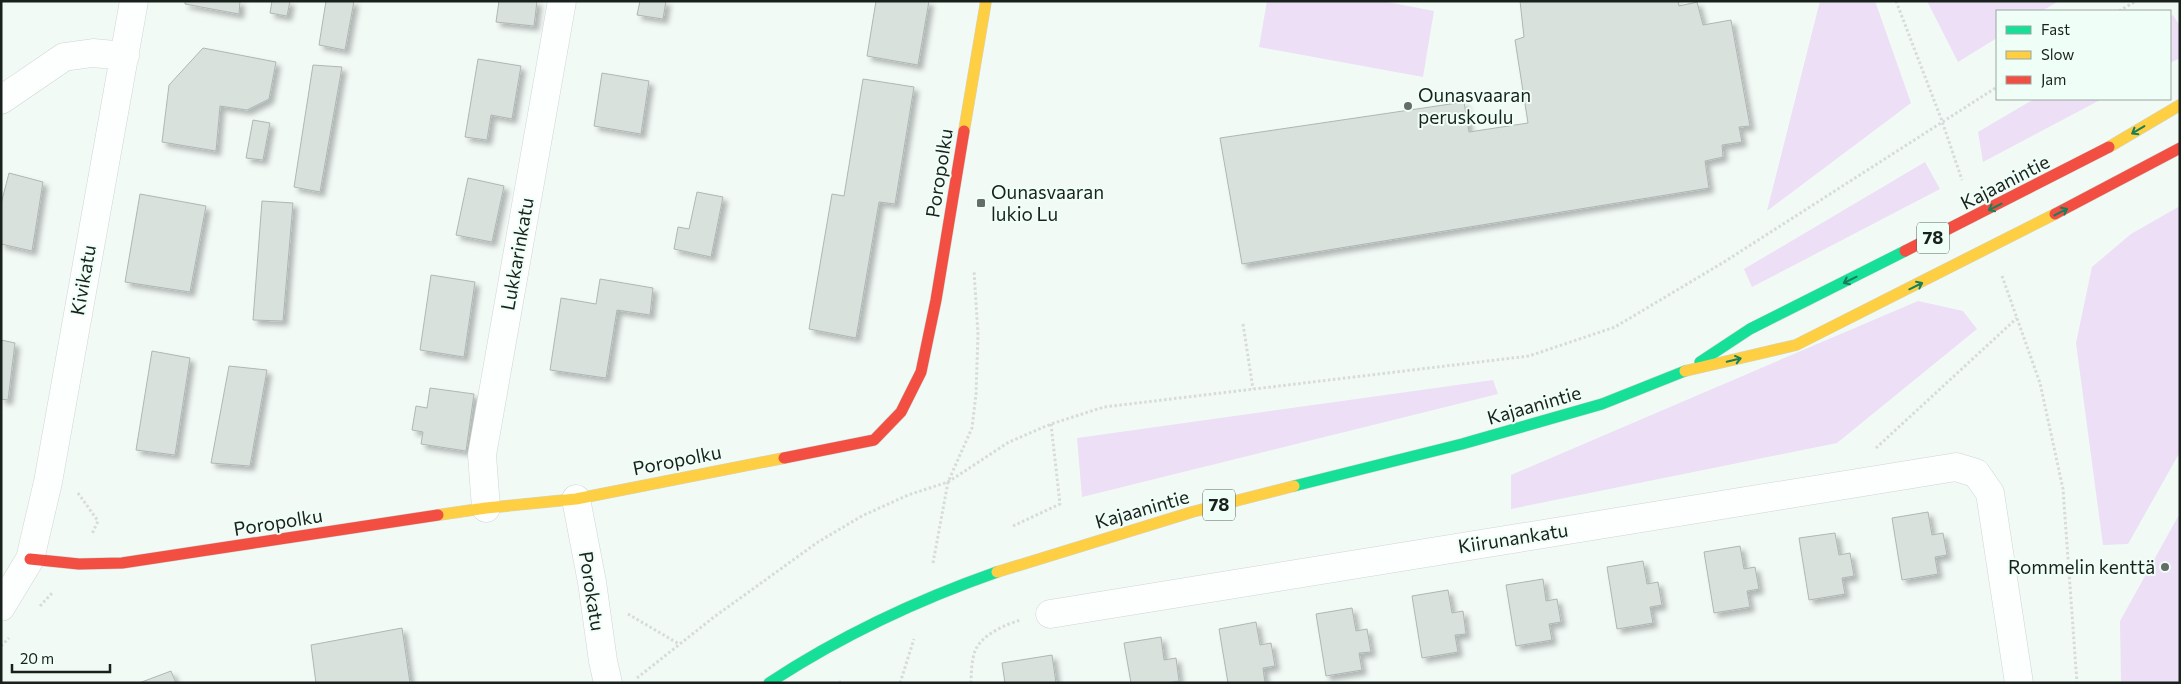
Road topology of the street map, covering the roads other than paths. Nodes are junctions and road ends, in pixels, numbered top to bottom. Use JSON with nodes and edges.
{"nodes":[{"id":1,"x":134,"y":1,"type":"edge"},
{"id":2,"x":562,"y":1,"type":"edge"},
{"id":3,"x":986,"y":1,"type":"edge"},
{"id":4,"x":125,"y":56,"type":"junction"},
{"id":5,"x":1,"y":100,"type":"edge"},
{"id":6,"x":2180,"y":105,"type":"edge"},
{"id":7,"x":2180,"y":148,"type":"edge"},
{"id":8,"x":1686,"y":371,"type":"junction"},
{"id":9,"x":576,"y":499,"type":"junction"},
{"id":10,"x":486,"y":508,"type":"junction"},
{"id":11,"x":30,"y":558,"type":"junction"},
{"id":12,"x":1,"y":607,"type":"edge"},
{"id":13,"x":1050,"y":614,"type":"road end"},
{"id":14,"x":608,"y":683,"type":"edge"},
{"id":15,"x":769,"y":683,"type":"edge"},
{"id":16,"x":2019,"y":683,"type":"edge"}],
"edges":[{"from":1,"to":4,"type":"street","name":"Kivikatu"},
{"from":2,"to":10,"type":"street","name":"Lukkarinkatu"},
{"from":3,"to":9,"type":"main road","name":"Poropolku"},
{"from":4,"to":5,"type":"street"},
{"from":4,"to":11,"type":"street","name":"Kivikatu"},
{"from":6,"to":8,"type":"main road","name":"Kajaanintie","number":"78","one_way":true},
{"from":8,"to":7,"type":"main road","name":"Kajaanintie","number":"78","one_way":true},
{"from":8,"to":15,"type":"main road","name":"Kajaanintie","number":"78"},
{"from":9,"to":10,"type":"main road","name":"Poropolku"},
{"from":9,"to":14,"type":"street","name":"Porokatu"},
{"from":10,"to":11,"type":"main road","name":"Poropolku"},
{"from":11,"to":12,"type":"street","name":"Kivikatu"},
{"from":13,"to":16,"type":"street","name":"Kiirunankatu"}]}
